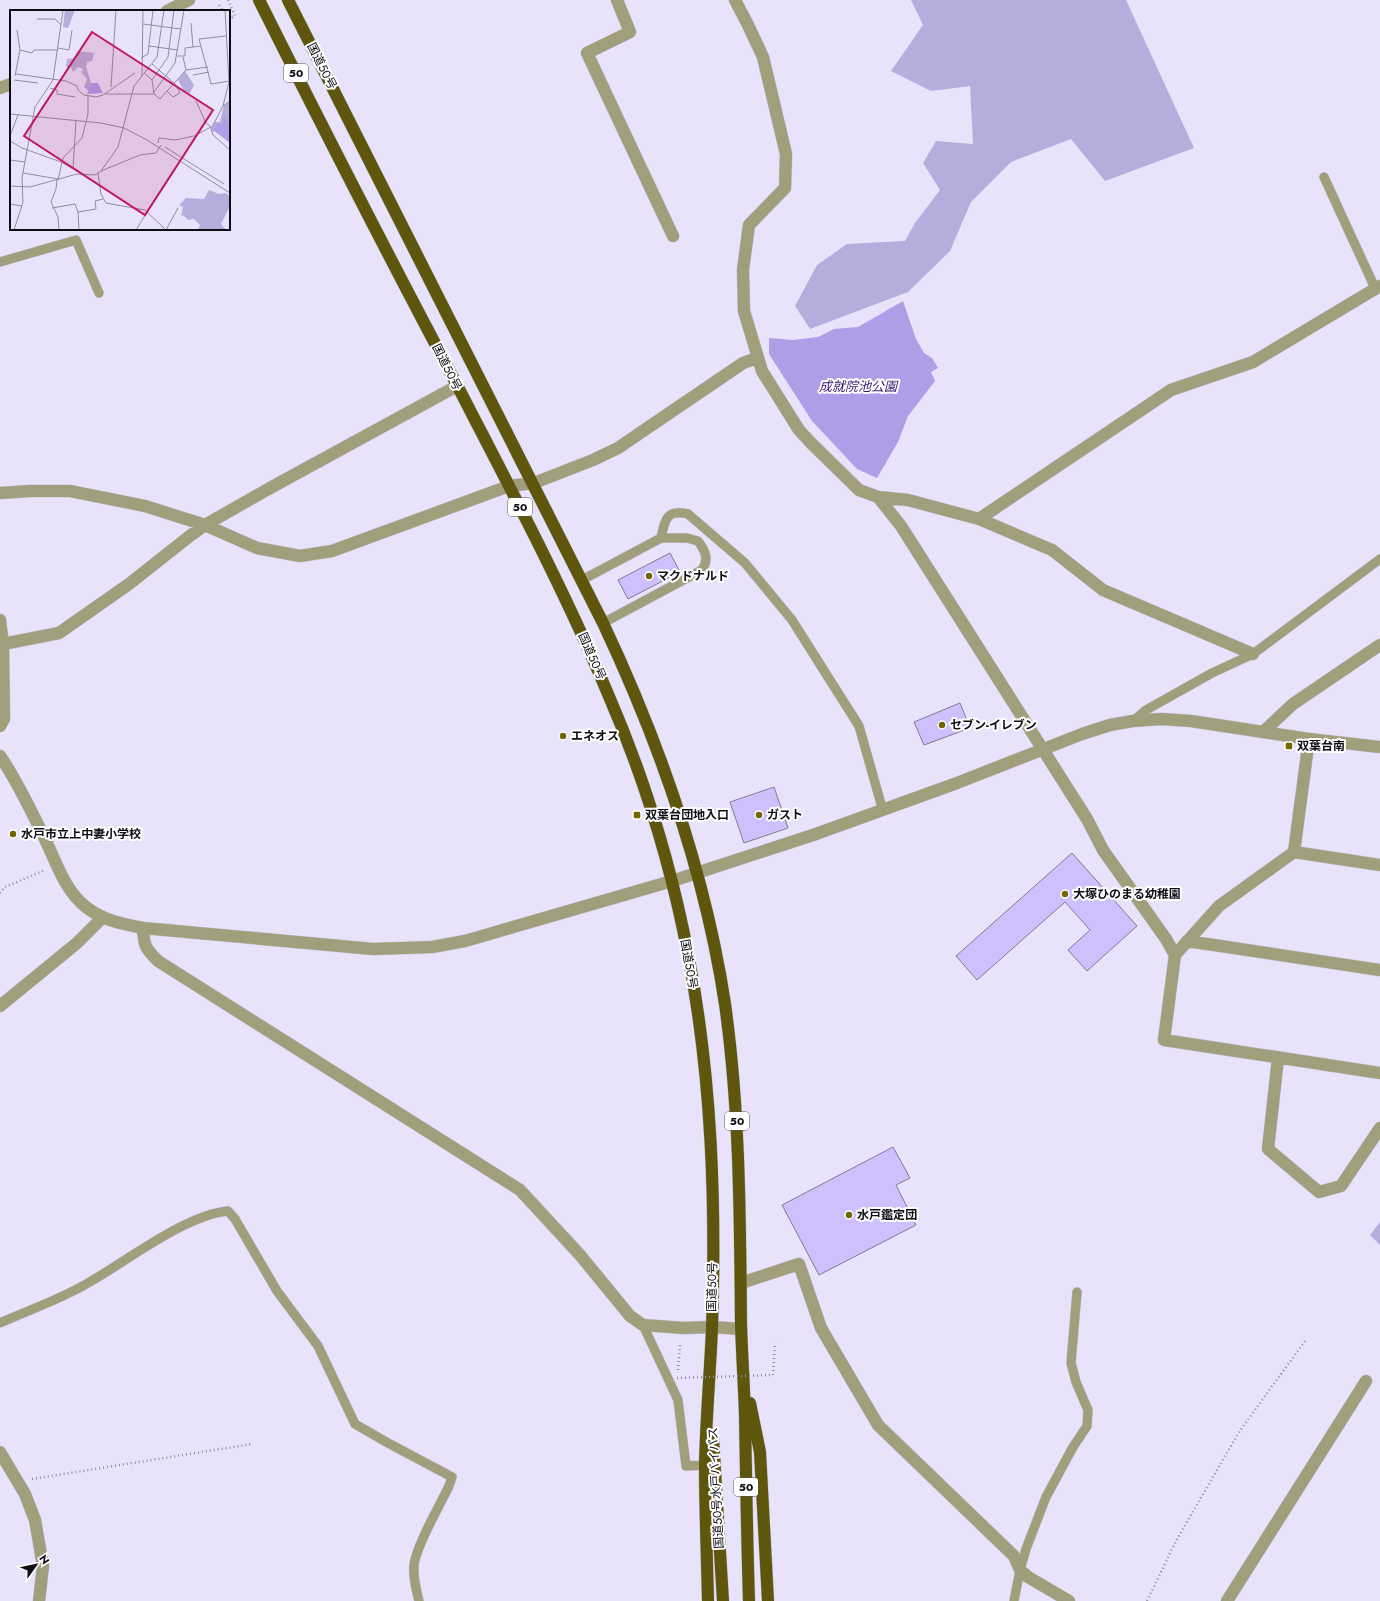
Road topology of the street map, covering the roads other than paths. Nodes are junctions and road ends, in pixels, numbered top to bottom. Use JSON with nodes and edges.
{"nodes":[{"id":1,"x":189,"y":0,"type":"edge"},
{"id":2,"x":260,"y":0,"type":"edge"},
{"id":3,"x":288,"y":0,"type":"edge"},
{"id":4,"x":617,"y":0,"type":"edge"},
{"id":5,"x":734,"y":0,"type":"edge"},
{"id":6,"x":169,"y":10,"type":"edge"},
{"id":7,"x":10,"y":84,"type":"edge"},
{"id":8,"x":0,"y":88,"type":"edge"},
{"id":9,"x":1324,"y":177,"type":"dead end"},
{"id":10,"x":673,"y":236,"type":"dead end"},
{"id":11,"x":0,"y":262,"type":"edge"},
{"id":12,"x":1378,"y":287,"type":"edge"},
{"id":13,"x":99,"y":293,"type":"dead end"},
{"id":14,"x":757,"y":358,"type":"junction"},
{"id":15,"x":457,"y":386,"type":"junction"},
{"id":16,"x":534,"y":483,"type":"junction"},
{"id":17,"x":510,"y":486,"type":"junction"},
{"id":18,"x":0,"y":493,"type":"edge"},
{"id":19,"x":878,"y":497,"type":"junction"},
{"id":20,"x":979,"y":519,"type":"junction"},
{"id":21,"x":205,"y":525,"type":"junction"},
{"id":22,"x":661,"y":538,"type":"junction"},
{"id":23,"x":1380,"y":559,"type":"edge"},
{"id":24,"x":582,"y":580,"type":"junction"},
{"id":25,"x":0,"y":620,"type":"edge"},
{"id":26,"x":604,"y":623,"type":"junction"},
{"id":27,"x":3,"y":644,"type":"junction"},
{"id":28,"x":1380,"y":645,"type":"edge"},
{"id":29,"x":1253,"y":654,"type":"junction"},
{"id":30,"x":1133,"y":721,"type":"junction"},
{"id":31,"x":0,"y":726,"type":"edge"},
{"id":32,"x":1263,"y":732,"type":"junction"},
{"id":33,"x":1309,"y":739,"type":"junction"},
{"id":34,"x":1380,"y":747,"type":"edge"},
{"id":35,"x":1043,"y":750,"type":"junction"},
{"id":36,"x":0,"y":756,"type":"edge"},
{"id":37,"x":883,"y":811,"type":"junction"},
{"id":38,"x":1294,"y":852,"type":"junction"},
{"id":39,"x":1380,"y":865,"type":"edge"},
{"id":40,"x":698,"y":873,"type":"junction"},
{"id":41,"x":672,"y":881,"type":"junction"},
{"id":42,"x":103,"y":917,"type":"junction"},
{"id":43,"x":142,"y":928,"type":"junction"},
{"id":44,"x":1187,"y":941,"type":"junction"},
{"id":45,"x":1175,"y":955,"type":"junction"},
{"id":46,"x":1380,"y":970,"type":"edge"},
{"id":47,"x":0,"y":1006,"type":"edge"},
{"id":48,"x":1278,"y":1058,"type":"junction"},
{"id":49,"x":1380,"y":1073,"type":"edge"},
{"id":50,"x":1380,"y":1128,"type":"edge"},
{"id":51,"x":741,"y":1283,"type":"junction"},
{"id":52,"x":1077,"y":1292,"type":"dead end"},
{"id":53,"x":0,"y":1323,"type":"edge"},
{"id":54,"x":643,"y":1325,"type":"junction"},
{"id":55,"x":712,"y":1327,"type":"junction"},
{"id":56,"x":741,"y":1329,"type":"junction"},
{"id":57,"x":744,"y":1372,"type":"junction"},
{"id":58,"x":710,"y":1375,"type":"junction"},
{"id":59,"x":1366,"y":1381,"type":"dead end"},
{"id":60,"x":0,"y":1452,"type":"edge"},
{"id":61,"x":705,"y":1465,"type":"junction"},
{"id":62,"x":1020,"y":1570,"type":"junction"},
{"id":63,"x":40,"y":1601,"type":"edge"},
{"id":64,"x":419,"y":1601,"type":"edge"},
{"id":65,"x":708,"y":1601,"type":"edge"},
{"id":66,"x":723,"y":1601,"type":"edge"},
{"id":67,"x":749,"y":1601,"type":"edge"},
{"id":68,"x":768,"y":1601,"type":"edge"},
{"id":69,"x":1014,"y":1601,"type":"edge"},
{"id":70,"x":1069,"y":1601,"type":"edge"},
{"id":71,"x":1227,"y":1601,"type":"edge"}],
"edges":[{"from":1,"to":6,"type":"street"},
{"from":2,"to":15,"type":"highway","name":"国道50号","number":"50"},
{"from":3,"to":16,"type":"highway","name":"国道50号","number":"50"},
{"from":4,"to":10,"type":"street"},
{"from":5,"to":14,"type":"street"},
{"from":7,"to":8,"type":"street"},
{"from":9,"to":12,"type":"lane"},
{"from":11,"to":13,"type":"lane"},
{"from":12,"to":20,"type":"street"},
{"from":14,"to":16,"type":"street"},
{"from":14,"to":19,"type":"street"},
{"from":15,"to":17,"type":"highway","name":"国道50号","number":"50"},
{"from":15,"to":21,"type":"street"},
{"from":16,"to":17,"type":"street"},
{"from":16,"to":24,"type":"highway","name":"国道50号","number":"50"},
{"from":17,"to":21,"type":"street"},
{"from":17,"to":41,"type":"highway","name":"国道50号","number":"50"},
{"from":18,"to":21,"type":"street"},
{"from":19,"to":20,"type":"street"},
{"from":19,"to":35,"type":"street"},
{"from":20,"to":29,"type":"street"},
{"from":21,"to":27,"type":"street"},
{"from":22,"to":24,"type":"lane"},
{"from":22,"to":26,"type":"lane"},
{"from":22,"to":37,"type":"lane"},
{"from":23,"to":29,"type":"lane"},
{"from":24,"to":26,"type":"highway","name":"国道50号","number":"50"},
{"from":25,"to":27,"type":"street"},
{"from":26,"to":40,"type":"highway","name":"国道50号","number":"50"},
{"from":27,"to":31,"type":"street"},
{"from":28,"to":32,"type":"street"},
{"from":29,"to":30,"type":"lane"},
{"from":30,"to":32,"type":"street"},
{"from":30,"to":35,"type":"street"},
{"from":32,"to":33,"type":"street"},
{"from":33,"to":34,"type":"street"},
{"from":33,"to":38,"type":"street"},
{"from":35,"to":37,"type":"street"},
{"from":35,"to":45,"type":"street"},
{"from":36,"to":42,"type":"street"},
{"from":37,"to":40,"type":"street"},
{"from":38,"to":39,"type":"street"},
{"from":38,"to":44,"type":"street"},
{"from":40,"to":41,"type":"street"},
{"from":40,"to":51,"type":"highway","name":"国道50号","number":"50"},
{"from":41,"to":43,"type":"street"},
{"from":41,"to":55,"type":"highway","name":"国道50号","number":"50"},
{"from":42,"to":43,"type":"street"},
{"from":42,"to":47,"type":"street"},
{"from":43,"to":54,"type":"street"},
{"from":44,"to":45,"type":"street"},
{"from":44,"to":46,"type":"street"},
{"from":45,"to":48,"type":"street"},
{"from":48,"to":49,"type":"street"},
{"from":48,"to":50,"type":"street"},
{"from":51,"to":56,"type":"highway","name":"国道50号","number":"50"},
{"from":51,"to":62,"type":"street"},
{"from":52,"to":62,"type":"lane"},
{"from":53,"to":64,"type":"lane"},
{"from":54,"to":55,"type":"street"},
{"from":54,"to":61,"type":"lane"},
{"from":55,"to":56,"type":"street"},
{"from":55,"to":58,"type":"highway","name":"国道50号","number":"50"},
{"from":56,"to":57,"type":"highway","name":"国道50号","number":"50"},
{"from":57,"to":67,"type":"highway","number":"50"},
{"from":57,"to":68,"type":"highway"},
{"from":58,"to":61,"type":"highway"},
{"from":58,"to":66,"type":"highway","name":"国道50号水戸バイパス","number":"50"},
{"from":59,"to":71,"type":"street"},
{"from":60,"to":63,"type":"street"},
{"from":61,"to":65,"type":"highway"},
{"from":62,"to":69,"type":"lane"},
{"from":62,"to":70,"type":"street"}]}
